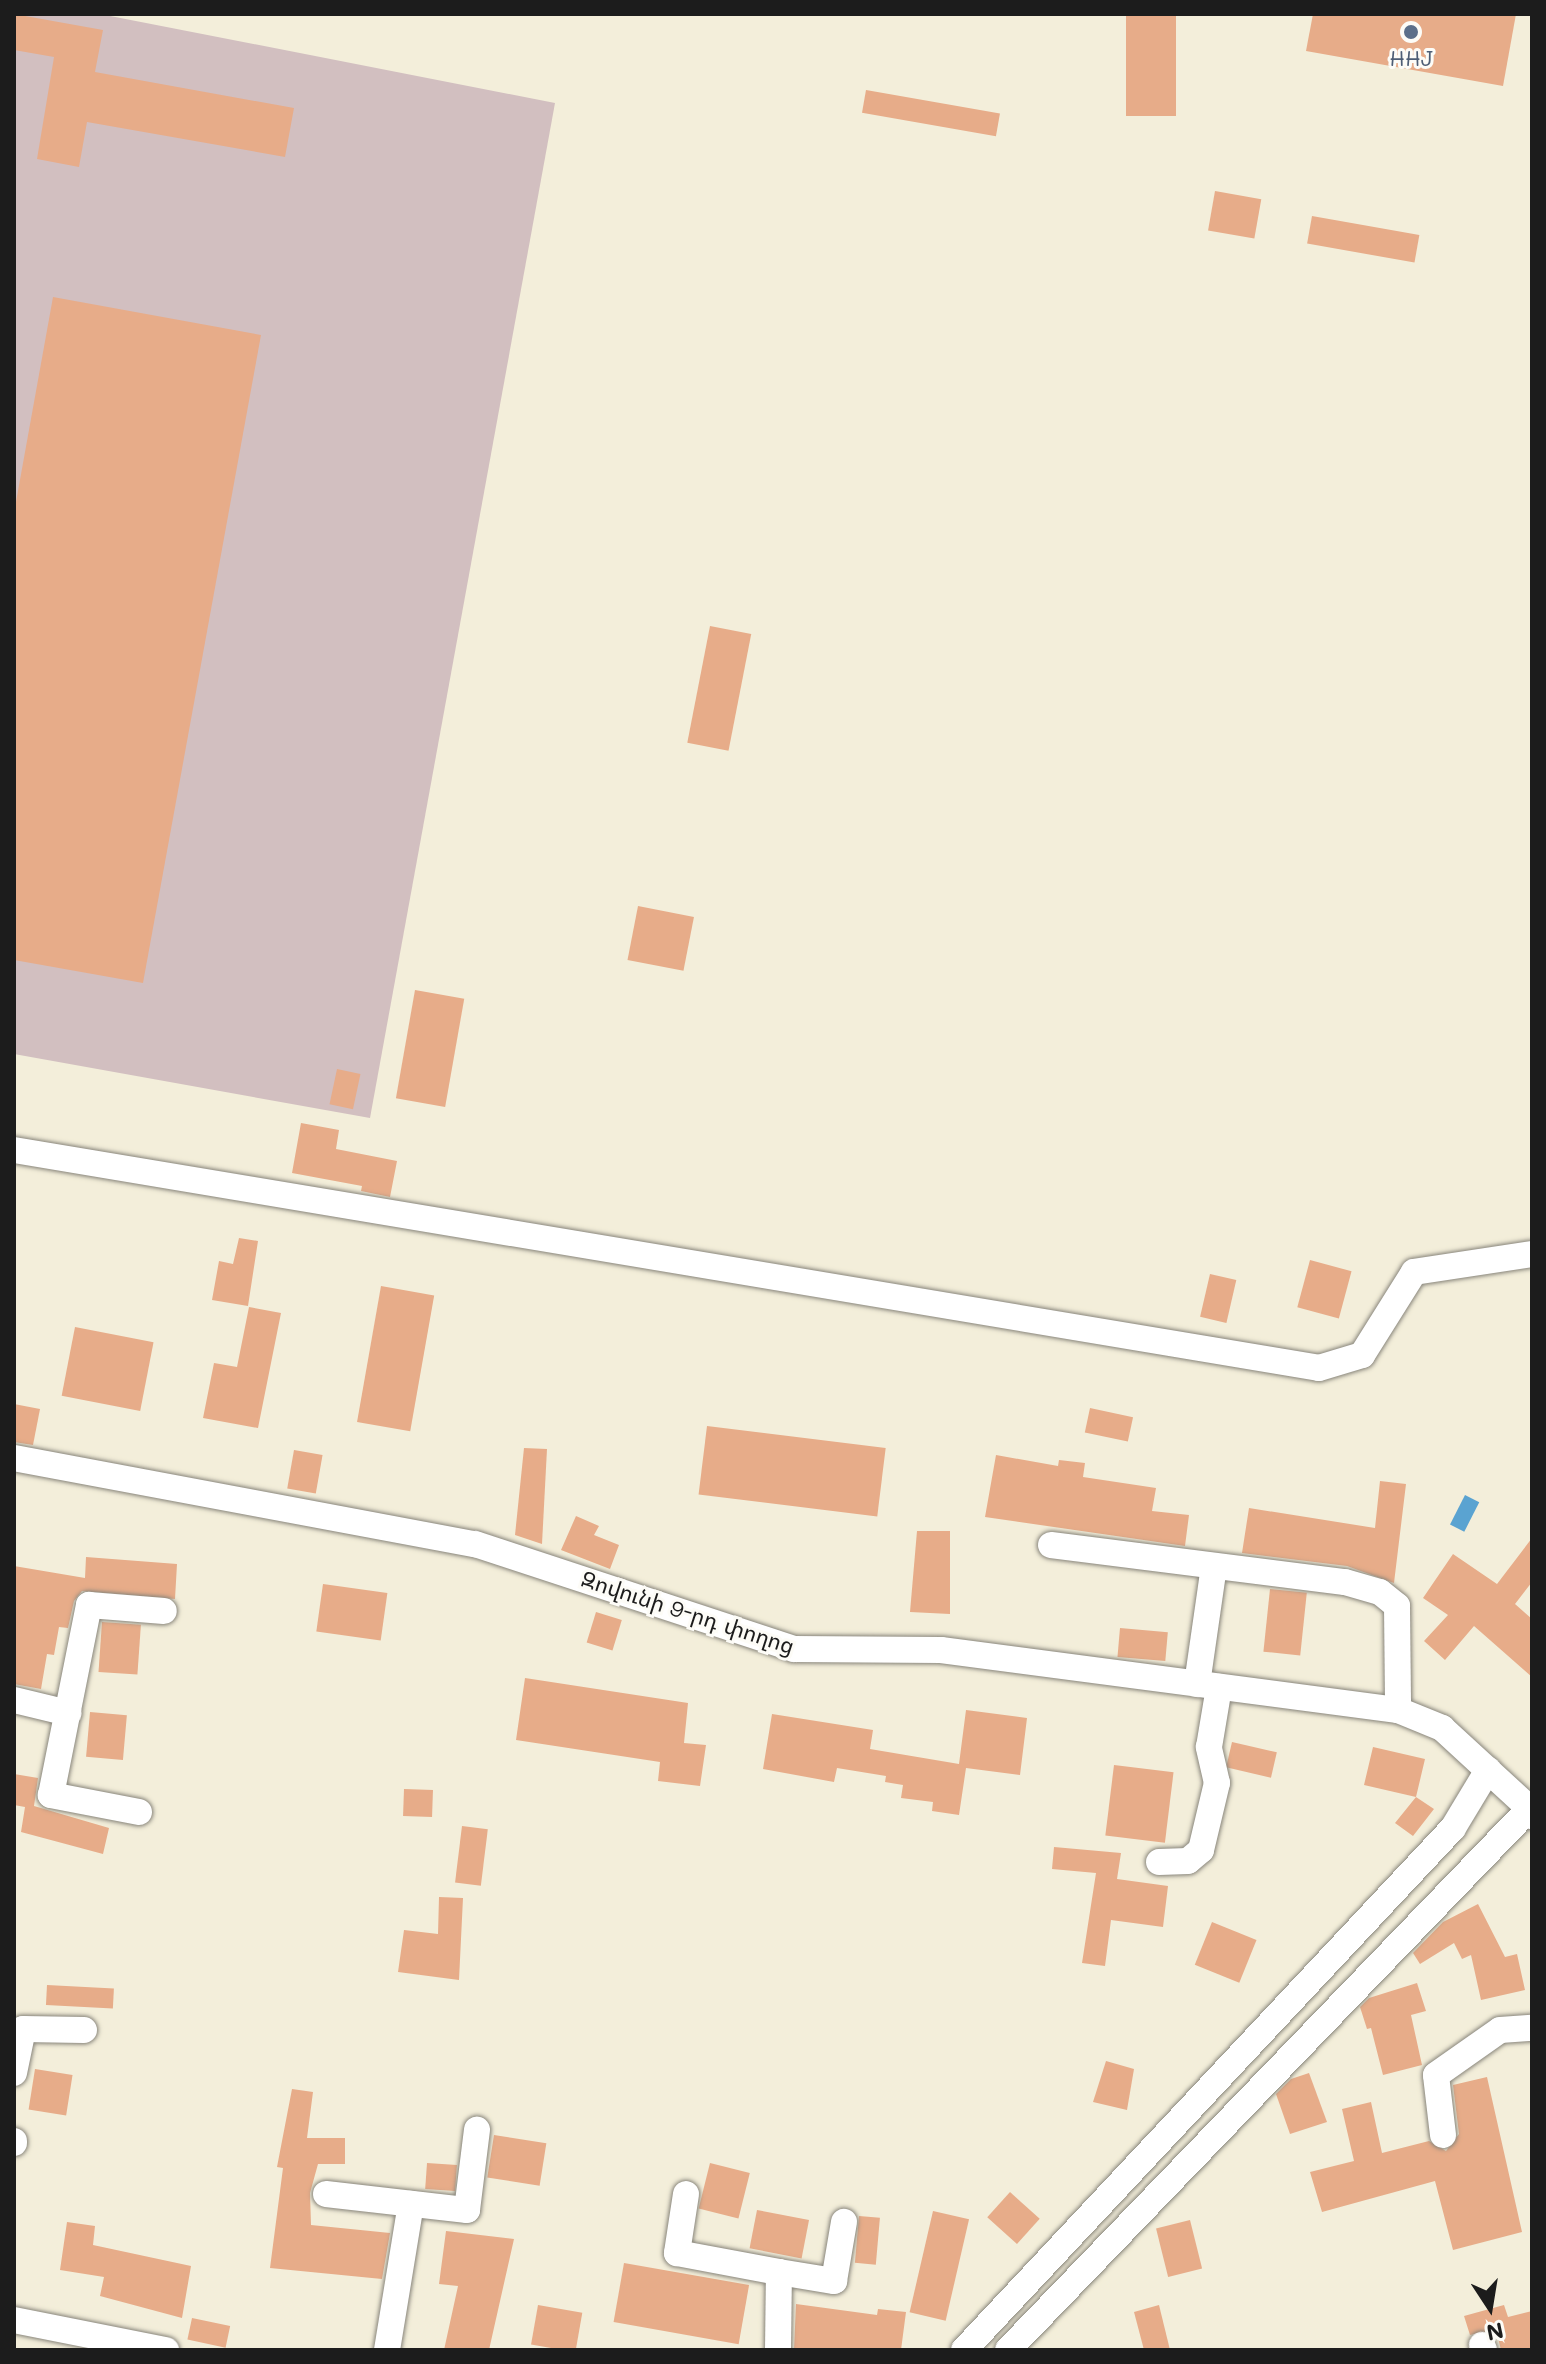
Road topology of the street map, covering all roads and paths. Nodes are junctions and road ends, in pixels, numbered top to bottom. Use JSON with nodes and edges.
{"nodes":[{"id":1,"x":14,"y":1150,"type":"edge"},
{"id":2,"x":1532,"y":1254,"type":"edge"},
{"id":3,"x":14,"y":1458,"type":"edge"},
{"id":4,"x":1051,"y":1545,"type":"dead end"},
{"id":5,"x":1214,"y":1566,"type":"junction"},
{"id":6,"x":164,"y":1611,"type":"dead end"},
{"id":7,"x":1208,"y":1685,"type":"junction"},
{"id":8,"x":14,"y":1700,"type":"edge"},
{"id":9,"x":1398,"y":1710,"type":"junction"},
{"id":10,"x":68,"y":1713,"type":"junction"},
{"id":11,"x":1488,"y":1770,"type":"junction"},
{"id":12,"x":1531,"y":1810,"type":"edge"},
{"id":13,"x":139,"y":1812,"type":"dead end"},
{"id":14,"x":1159,"y":1862,"type":"dead end"},
{"id":15,"x":1532,"y":2028,"type":"edge"},
{"id":16,"x":84,"y":2030,"type":"dead end"},
{"id":17,"x":14,"y":2073,"type":"edge"},
{"id":18,"x":477,"y":2130,"type":"dead end"},
{"id":19,"x":1443,"y":2135,"type":"dead end"},
{"id":20,"x":326,"y":2194,"type":"dead end"},
{"id":21,"x":686,"y":2194,"type":"dead end"},
{"id":22,"x":411,"y":2204,"type":"junction"},
{"id":23,"x":844,"y":2222,"type":"dead end"},
{"id":24,"x":779,"y":2272,"type":"junction"},
{"id":25,"x":14,"y":2320,"type":"edge"},
{"id":26,"x":166,"y":2350,"type":"edge"},
{"id":27,"x":387,"y":2350,"type":"edge"},
{"id":28,"x":778,"y":2350,"type":"edge"},
{"id":29,"x":964,"y":2350,"type":"edge"},
{"id":30,"x":1008,"y":2350,"type":"edge"}],
"edges":[{"from":1,"to":2,"type":"street"},
{"from":3,"to":7,"type":"street","name":"Զովունի 9-րդ փողոց"},
{"from":4,"to":5,"type":"street"},
{"from":5,"to":7,"type":"street"},
{"from":5,"to":9,"type":"street"},
{"from":6,"to":10,"type":"street"},
{"from":7,"to":9,"type":"street","name":"Զովունի 9-րդ փողոց"},
{"from":7,"to":14,"type":"street"},
{"from":8,"to":10,"type":"street"},
{"from":9,"to":11,"type":"street","name":"Զովունի 9-րդ փողոց"},
{"from":10,"to":13,"type":"street"},
{"from":11,"to":12,"type":"street","name":"Զովունի 9-րդ փողոց"},
{"from":11,"to":29,"type":"street"},
{"from":12,"to":30,"type":"street"},
{"from":15,"to":19,"type":"street"},
{"from":16,"to":17,"type":"street"},
{"from":18,"to":22,"type":"street"},
{"from":20,"to":22,"type":"street"},
{"from":21,"to":24,"type":"street"},
{"from":22,"to":27,"type":"street"},
{"from":23,"to":24,"type":"street"},
{"from":24,"to":28,"type":"street"},
{"from":25,"to":26,"type":"street"}]}
